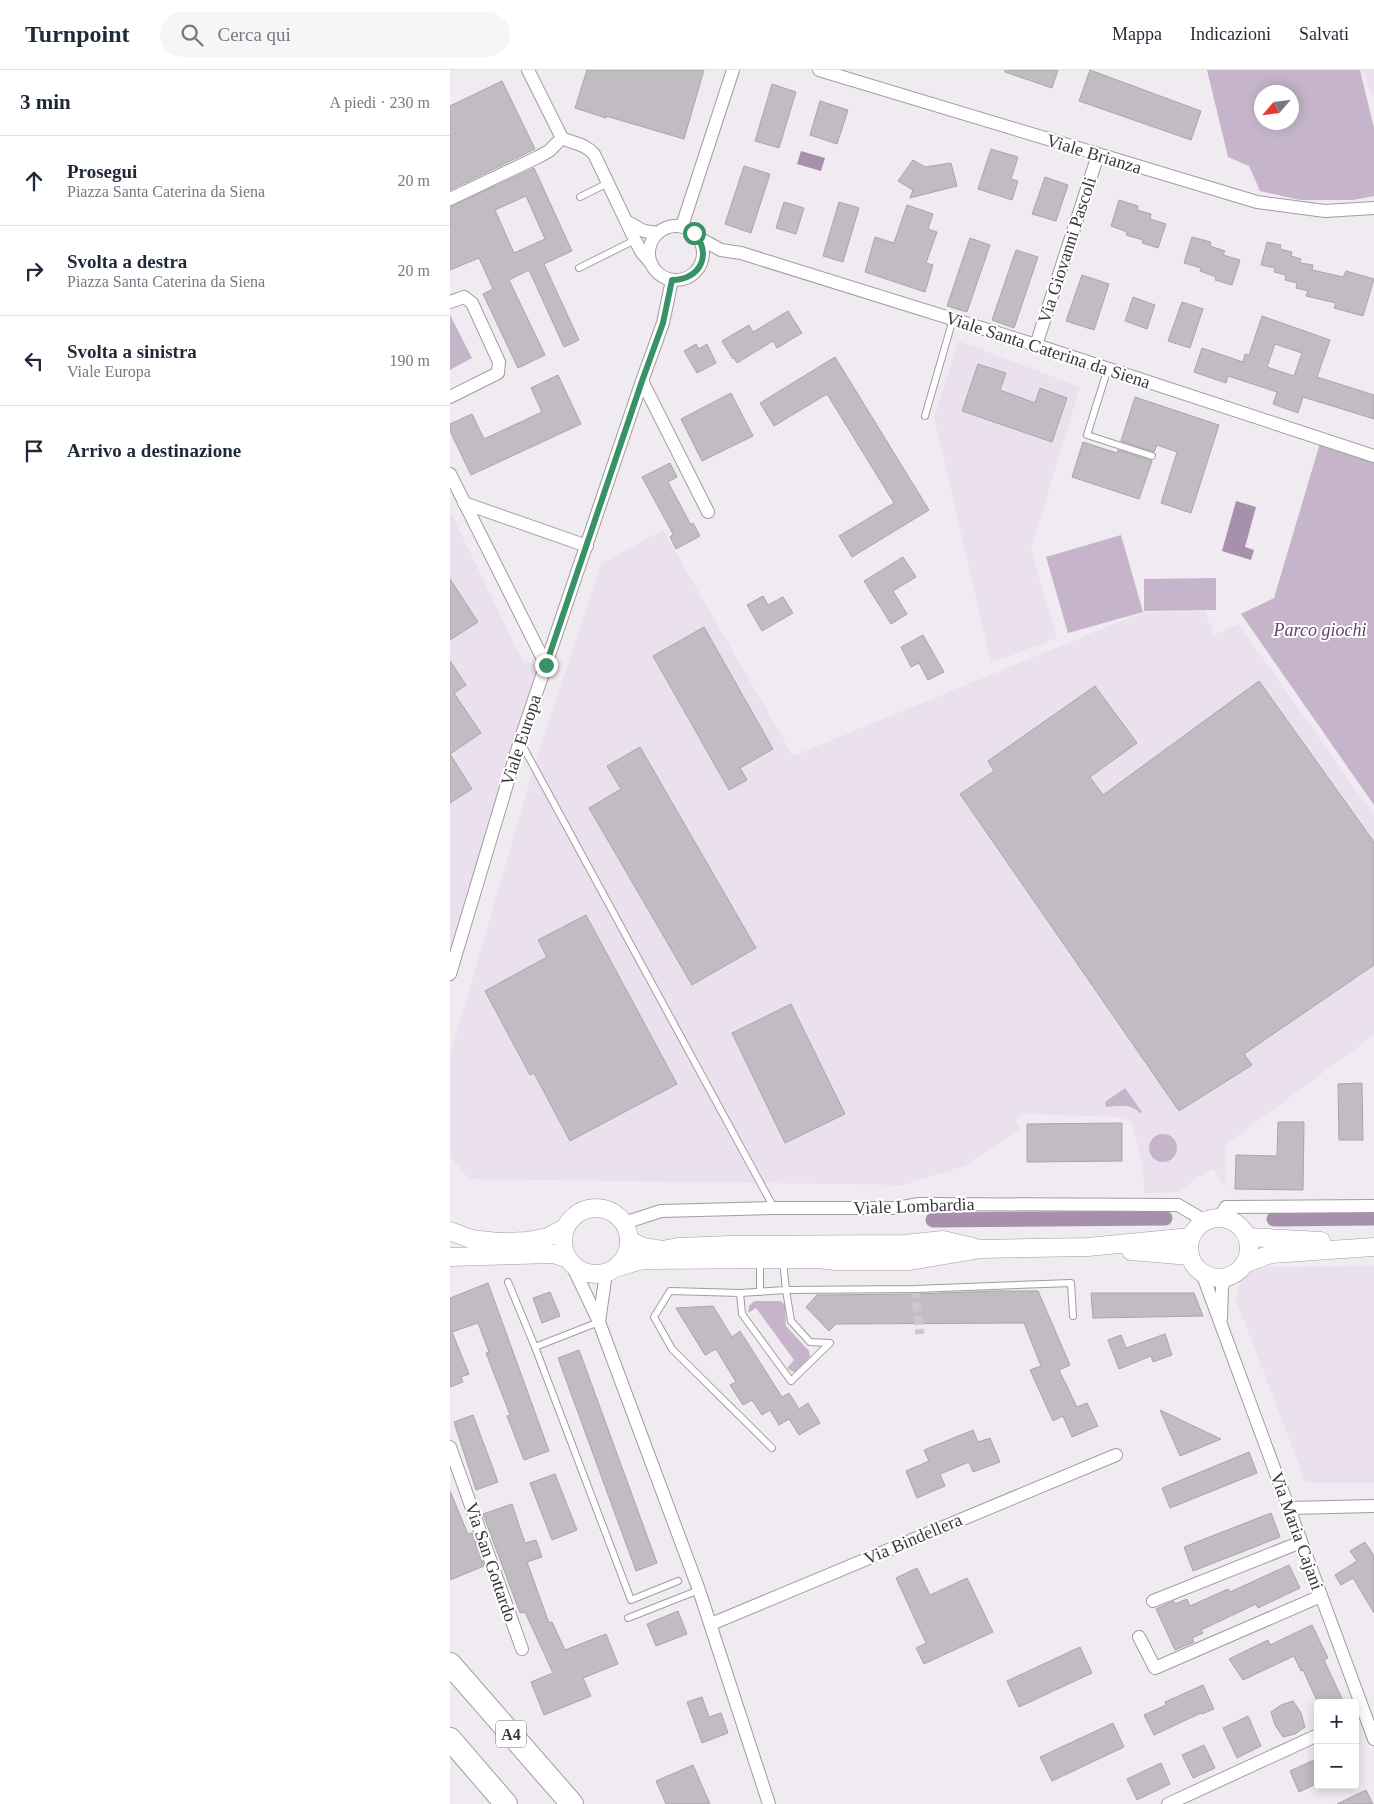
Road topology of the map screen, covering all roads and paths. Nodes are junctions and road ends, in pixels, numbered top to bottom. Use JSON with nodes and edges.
{"nodes":[{"id":1,"x":528,"y":70,"type":"edge"},
{"id":2,"x":733,"y":70,"type":"edge"},
{"id":3,"x":819,"y":70,"type":"edge"},
{"id":4,"x":562,"y":138,"type":"junction"},
{"id":5,"x":1098,"y":155,"type":"junction"},
{"id":6,"x":608,"y":183,"type":"junction"},
{"id":7,"x":580,"y":197,"type":"dead end"},
{"id":8,"x":450,"y":199,"type":"edge"},
{"id":9,"x":1374,"y":208,"type":"edge"},
{"id":10,"x":626,"y":221,"type":"junction"},
{"id":11,"x":682,"y":226,"type":"junction"},
{"id":12,"x":658,"y":233,"type":"junction"},
{"id":13,"x":699,"y":238,"type":"junction"},
{"id":14,"x":634,"y":240,"type":"junction"},
{"id":15,"x":721,"y":250,"type":"junction"},
{"id":16,"x":652,"y":265,"type":"junction"},
{"id":17,"x":579,"y":268,"type":"dead end"},
{"id":18,"x":698,"y":270,"type":"junction"},
{"id":19,"x":672,"y":280,"type":"junction"},
{"id":20,"x":450,"y":302,"type":"edge"},
{"id":21,"x":953,"y":319,"type":"junction"},
{"id":22,"x":1036,"y":345,"type":"junction"},
{"id":23,"x":1108,"y":368,"type":"junction"},
{"id":24,"x":642,"y":381,"type":"junction"},
{"id":25,"x":450,"y":397,"type":"edge"},
{"id":26,"x":925,"y":416,"type":"dead end"},
{"id":27,"x":1152,"y":456,"type":"dead end"},
{"id":28,"x":1374,"y":456,"type":"edge"},
{"id":29,"x":450,"y":474,"type":"edge"},
{"id":30,"x":464,"y":503,"type":"junction"},
{"id":31,"x":708,"y":512,"type":"dead end"},
{"id":32,"x":587,"y":546,"type":"junction"},
{"id":33,"x":546,"y":665,"type":"junction"},
{"id":34,"x":520,"y":741,"type":"junction"},
{"id":35,"x":450,"y":974,"type":"edge"},
{"id":36,"x":1374,"y":1206,"type":"edge"},
{"id":37,"x":774,"y":1208,"type":"junction"},
{"id":38,"x":620,"y":1219,"type":"junction"},
{"id":39,"x":1212,"y":1219,"type":"junction"},
{"id":40,"x":565,"y":1228,"type":"junction"},
{"id":41,"x":450,"y":1231,"type":"edge"},
{"id":42,"x":1191,"y":1237,"type":"junction"},
{"id":43,"x":1247,"y":1237,"type":"junction"},
{"id":44,"x":629,"y":1240,"type":"junction"},
{"id":45,"x":730,"y":1246,"type":"junction"},
{"id":46,"x":1374,"y":1246,"type":"edge"},
{"id":47,"x":1088,"y":1248,"type":"junction"},
{"id":48,"x":981,"y":1249,"type":"junction"},
{"id":49,"x":1190,"y":1256,"type":"junction"},
{"id":50,"x":450,"y":1257,"type":"edge"},
{"id":51,"x":760,"y":1259,"type":"junction"},
{"id":52,"x":783,"y":1259,"type":"junction"},
{"id":53,"x":570,"y":1262,"type":"junction"},
{"id":54,"x":1244,"y":1264,"type":"junction"},
{"id":55,"x":612,"y":1270,"type":"junction"},
{"id":56,"x":1202,"y":1273,"type":"junction"},
{"id":57,"x":1224,"y":1278,"type":"junction"},
{"id":58,"x":508,"y":1282,"type":"dead end"},
{"id":59,"x":786,"y":1290,"type":"junction"},
{"id":60,"x":760,"y":1292,"type":"junction"},
{"id":61,"x":740,"y":1293,"type":"junction"},
{"id":62,"x":1073,"y":1316,"type":"dead end"},
{"id":63,"x":599,"y":1322,"type":"junction"},
{"id":64,"x":1221,"y":1322,"type":"junction"},
{"id":65,"x":535,"y":1347,"type":"junction"},
{"id":66,"x":450,"y":1447,"type":"edge"},
{"id":67,"x":772,"y":1448,"type":"dead end"},
{"id":68,"x":1116,"y":1455,"type":"dead end"},
{"id":69,"x":1374,"y":1506,"type":"edge"},
{"id":70,"x":1289,"y":1508,"type":"junction"},
{"id":71,"x":1302,"y":1542,"type":"junction"},
{"id":72,"x":678,"y":1581,"type":"dead end"},
{"id":73,"x":699,"y":1590,"type":"junction"},
{"id":74,"x":1321,"y":1596,"type":"junction"},
{"id":75,"x":1153,"y":1601,"type":"dead end"},
{"id":76,"x":628,"y":1618,"type":"dead end"},
{"id":77,"x":711,"y":1624,"type":"junction"},
{"id":78,"x":1139,"y":1637,"type":"dead end"},
{"id":79,"x":522,"y":1649,"type":"dead end"},
{"id":80,"x":450,"y":1664,"type":"edge"},
{"id":81,"x":1360,"y":1716,"type":"edge"},
{"id":82,"x":1314,"y":1737,"type":"edge"},
{"id":83,"x":450,"y":1739,"type":"edge"},
{"id":84,"x":1374,"y":1739,"type":"edge"},
{"id":85,"x":506,"y":1804,"type":"edge"},
{"id":86,"x":572,"y":1804,"type":"edge"},
{"id":87,"x":770,"y":1804,"type":"edge"},
{"id":88,"x":1168,"y":1804,"type":"edge"}],
"edges":[{"from":1,"to":4,"type":"street"},
{"from":2,"to":11,"type":"street"},
{"from":3,"to":5,"type":"street","name":"Viale Brianza"},
{"from":4,"to":6,"type":"street"},
{"from":4,"to":8,"type":"street"},
{"from":5,"to":9,"type":"street","name":"Viale Brianza"},
{"from":5,"to":22,"type":"street","name":"Via Giovanni Pascoli"},
{"from":6,"to":7,"type":"lane"},
{"from":6,"to":10,"type":"street"},
{"from":10,"to":12,"type":"street"},
{"from":10,"to":14,"type":"street"},
{"from":11,"to":12,"type":"street"},
{"from":11,"to":13,"type":"street"},
{"from":12,"to":16,"type":"street"},
{"from":13,"to":15,"type":"street","name":"Viale Santa Caterina da Siena"},
{"from":13,"to":18,"type":"street"},
{"from":14,"to":16,"type":"street"},
{"from":14,"to":17,"type":"lane"},
{"from":15,"to":18,"type":"street"},
{"from":15,"to":21,"type":"street","name":"Viale Santa Caterina da Siena"},
{"from":16,"to":19,"type":"street"},
{"from":18,"to":19,"type":"street"},
{"from":19,"to":24,"type":"street","name":"Viale Europa"},
{"from":20,"to":25,"type":"street"},
{"from":21,"to":22,"type":"street","name":"Viale Santa Caterina da Siena"},
{"from":21,"to":26,"type":"lane"},
{"from":22,"to":23,"type":"street","name":"Viale Santa Caterina da Siena"},
{"from":23,"to":27,"type":"lane"},
{"from":23,"to":28,"type":"street","name":"Viale Santa Caterina da Siena"},
{"from":24,"to":31,"type":"street"},
{"from":24,"to":32,"type":"street","name":"Viale Europa"},
{"from":29,"to":30,"type":"street"},
{"from":30,"to":32,"type":"street"},
{"from":30,"to":33,"type":"street"},
{"from":32,"to":33,"type":"street","name":"Viale Europa"},
{"from":33,"to":34,"type":"street","name":"Viale Europa"},
{"from":34,"to":35,"type":"street","name":"Viale Europa"},
{"from":34,"to":37,"type":"lane"},
{"from":36,"to":39,"type":"street"},
{"from":37,"to":38,"type":"street","name":"Viale Lombardia"},
{"from":37,"to":39,"type":"street","name":"Viale Lombardia"},
{"from":38,"to":40,"type":"main road"},
{"from":38,"to":44,"type":"main road"},
{"from":39,"to":42,"type":"main road"},
{"from":39,"to":43,"type":"main road"},
{"from":40,"to":41,"type":"main road"},
{"from":40,"to":53,"type":"main road"},
{"from":42,"to":47,"type":"main road","name":"Viale Lombardia"},
{"from":42,"to":49,"type":"main road"},
{"from":43,"to":46,"type":"main road"},
{"from":43,"to":54,"type":"main road"},
{"from":44,"to":45,"type":"main road","name":"Viale Lombardia"},
{"from":44,"to":55,"type":"main road"},
{"from":45,"to":48,"type":"main road","name":"Viale Lombardia"},
{"from":45,"to":52,"type":"lane","name":"Viale Lombardia"},
{"from":46,"to":54,"type":"main road"},
{"from":47,"to":48,"type":"main road","name":"Viale Lombardia"},
{"from":47,"to":49,"type":"main road","name":"Viale Lombardia"},
{"from":48,"to":52,"type":"main road","name":"Viale Lombardia"},
{"from":49,"to":56,"type":"main road"},
{"from":50,"to":53,"type":"main road"},
{"from":51,"to":52,"type":"main road","name":"Viale Lombardia"},
{"from":51,"to":55,"type":"main road","name":"Viale Lombardia"},
{"from":51,"to":60,"type":"lane"},
{"from":52,"to":59,"type":"lane"},
{"from":53,"to":55,"type":"main road"},
{"from":53,"to":63,"type":"street"},
{"from":54,"to":57,"type":"main road"},
{"from":55,"to":63,"type":"street"},
{"from":56,"to":57,"type":"main road"},
{"from":56,"to":64,"type":"street","name":"Via Maria Cajani"},
{"from":57,"to":64,"type":"street","name":"Via Maria Cajani"},
{"from":58,"to":65,"type":"lane"},
{"from":59,"to":60,"type":"lane"},
{"from":59,"to":61,"type":"lane"},
{"from":59,"to":62,"type":"lane"},
{"from":60,"to":61,"type":"lane"},
{"from":61,"to":67,"type":"lane"},
{"from":63,"to":65,"type":"lane"},
{"from":63,"to":73,"type":"street"},
{"from":64,"to":70,"type":"street","name":"Via Maria Cajani"},
{"from":65,"to":72,"type":"lane"},
{"from":66,"to":79,"type":"street","name":"Via San Gottardo"},
{"from":68,"to":77,"type":"street","name":"Via Bindellera"},
{"from":69,"to":70,"type":"street"},
{"from":70,"to":71,"type":"street","name":"Via Maria Cajani"},
{"from":71,"to":74,"type":"street","name":"Via Maria Cajani"},
{"from":71,"to":75,"type":"street"},
{"from":73,"to":76,"type":"lane"},
{"from":73,"to":77,"type":"street"},
{"from":74,"to":78,"type":"street"},
{"from":74,"to":81,"type":"street","name":"Via Maria Cajani"},
{"from":77,"to":87,"type":"street"},
{"from":80,"to":86,"type":"highway","number":"A4"},
{"from":81,"to":84,"type":"street","name":"Via Maria Cajani"},
{"from":82,"to":88,"type":"street"},
{"from":83,"to":85,"type":"highway"}]}
